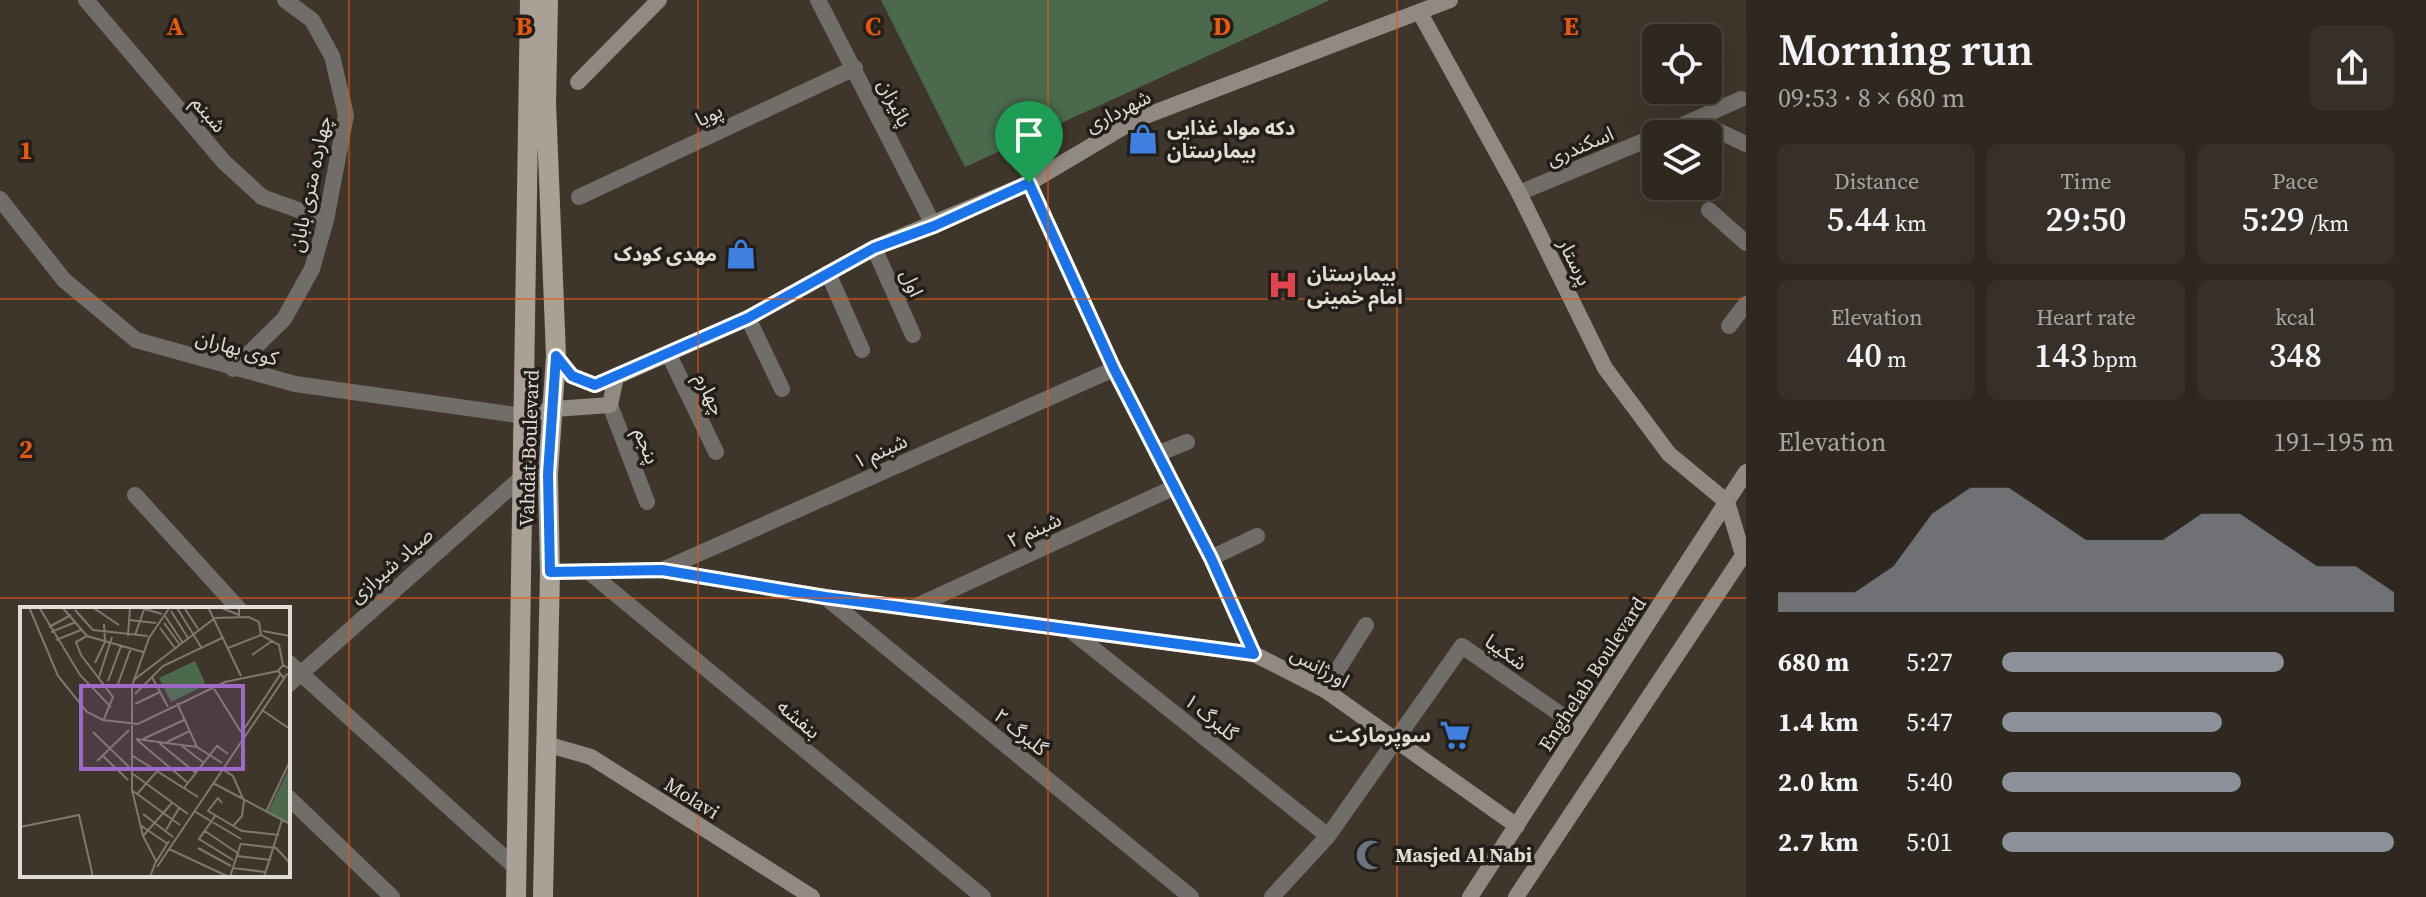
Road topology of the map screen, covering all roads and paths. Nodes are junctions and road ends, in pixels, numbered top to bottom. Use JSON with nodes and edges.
{"nodes":[{"id":1,"x":86,"y":0,"type":"edge"},
{"id":2,"x":285,"y":0,"type":"edge"},
{"id":3,"x":530,"y":0,"type":"edge"},
{"id":4,"x":548,"y":0,"type":"edge"},
{"id":5,"x":659,"y":0,"type":"edge"},
{"id":6,"x":818,"y":0,"type":"edge"},
{"id":7,"x":1450,"y":0,"type":"edge"},
{"id":8,"x":1420,"y":13,"type":"junction"},
{"id":9,"x":855,"y":68,"type":"junction"},
{"id":10,"x":578,"y":82,"type":"dead end"},
{"id":11,"x":1741,"y":99,"type":"dead end"},
{"id":12,"x":1695,"y":120,"type":"edge"},
{"id":13,"x":1722,"y":133,"type":"edge"},
{"id":14,"x":1642,"y":142,"type":"edge"},
{"id":15,"x":1746,"y":144,"type":"edge"},
{"id":16,"x":1029,"y":183,"type":"junction"},
{"id":17,"x":1519,"y":193,"type":"junction"},
{"id":18,"x":579,"y":197,"type":"dead end"},
{"id":19,"x":0,"y":199,"type":"edge"},
{"id":20,"x":1709,"y":210,"type":"dead end"},
{"id":21,"x":326,"y":220,"type":"junction"},
{"id":22,"x":934,"y":226,"type":"junction"},
{"id":23,"x":1746,"y":243,"type":"edge"},
{"id":24,"x":874,"y":248,"type":"junction"},
{"id":25,"x":828,"y":273,"type":"junction"},
{"id":26,"x":1746,"y":304,"type":"edge"},
{"id":27,"x":748,"y":318,"type":"junction"},
{"id":28,"x":1729,"y":326,"type":"dead end"},
{"id":29,"x":913,"y":335,"type":"dead end"},
{"id":30,"x":862,"y":350,"type":"dead end"},
{"id":31,"x":668,"y":353,"type":"junction"},
{"id":32,"x":556,"y":356,"type":"junction"},
{"id":33,"x":233,"y":369,"type":"junction"},
{"id":34,"x":1114,"y":369,"type":"junction"},
{"id":35,"x":616,"y":377,"type":"junction"},
{"id":36,"x":782,"y":389,"type":"dead end"},
{"id":37,"x":610,"y":405,"type":"junction"},
{"id":38,"x":554,"y":409,"type":"junction"},
{"id":39,"x":524,"y":416,"type":"junction"},
{"id":40,"x":1187,"y":442,"type":"dead end"},
{"id":41,"x":716,"y":452,"type":"dead end"},
{"id":42,"x":1157,"y":454,"type":"junction"},
{"id":43,"x":1746,"y":472,"type":"edge"},
{"id":44,"x":522,"y":477,"type":"junction"},
{"id":45,"x":1175,"y":487,"type":"junction"},
{"id":46,"x":135,"y":495,"type":"dead end"},
{"id":47,"x":647,"y":502,"type":"dead end"},
{"id":48,"x":1727,"y":502,"type":"junction"},
{"id":49,"x":1257,"y":536,"type":"dead end"},
{"id":50,"x":1745,"y":553,"type":"edge"},
{"id":51,"x":1211,"y":558,"type":"junction"},
{"id":52,"x":662,"y":570,"type":"junction"},
{"id":53,"x":550,"y":572,"type":"junction"},
{"id":54,"x":589,"y":572,"type":"junction"},
{"id":55,"x":825,"y":597,"type":"junction"},
{"id":56,"x":237,"y":607,"type":"edge"},
{"id":57,"x":910,"y":609,"type":"junction"},
{"id":58,"x":1366,"y":625,"type":"dead end"},
{"id":59,"x":1070,"y":630,"type":"junction"},
{"id":60,"x":1254,"y":654,"type":"junction"},
{"id":61,"x":292,"y":673,"type":"edge"},
{"id":62,"x":1325,"y":690,"type":"junction"},
{"id":63,"x":1580,"y":728,"type":"junction"},
{"id":64,"x":1394,"y":738,"type":"junction"},
{"id":65,"x":546,"y":744,"type":"junction"},
{"id":66,"x":290,"y":799,"type":"edge"},
{"id":67,"x":1517,"y":826,"type":"junction"},
{"id":68,"x":1328,"y":836,"type":"junction"},
{"id":69,"x":516,"y":868,"type":"junction"},
{"id":70,"x":1521,"y":895,"type":"edge"},
{"id":71,"x":392,"y":897,"type":"edge"},
{"id":72,"x":516,"y":897,"type":"edge"},
{"id":73,"x":543,"y":897,"type":"edge"},
{"id":74,"x":812,"y":897,"type":"edge"},
{"id":75,"x":983,"y":897,"type":"edge"},
{"id":76,"x":1191,"y":897,"type":"edge"},
{"id":77,"x":1272,"y":897,"type":"edge"},
{"id":78,"x":1470,"y":897,"type":"edge"}],
"edges":[{"from":1,"to":21,"type":"street","name":"شبنم"},
{"from":2,"to":21,"type":"street","name":"چهارده متری بابان"},
{"from":3,"to":39,"type":"main road","name":"Vahdat Boulevard"},
{"from":4,"to":32,"type":"main road","name":"Vahdat Boulevard"},
{"from":5,"to":10,"type":"street"},
{"from":6,"to":9,"type":"street","name":"پائیزان"},
{"from":7,"to":8,"type":"street","name":"شهرداری"},
{"from":8,"to":16,"type":"street","name":"شهرداری"},
{"from":8,"to":17,"type":"street","name":"پرستار"},
{"from":9,"to":18,"type":"street","name":"پویا"},
{"from":9,"to":22,"type":"street","name":"پائیزان"},
{"from":11,"to":12,"type":"street"},
{"from":13,"to":15,"type":"street"},
{"from":14,"to":17,"type":"street","name":"اسکندری"},
{"from":16,"to":22,"type":"street","name":"شهرداری"},
{"from":16,"to":34,"type":"street"},
{"from":17,"to":48,"type":"street","name":"پرستار"},
{"from":19,"to":33,"type":"street","name":"کوی بهاران"},
{"from":20,"to":23,"type":"street"},
{"from":21,"to":33,"type":"street","name":"چهارده متری بابان"},
{"from":22,"to":24,"type":"street","name":"شهرداری"},
{"from":24,"to":25,"type":"street","name":"شهرداری"},
{"from":24,"to":29,"type":"street","name":"اول"},
{"from":25,"to":27,"type":"street","name":"شهرداری"},
{"from":25,"to":30,"type":"street"},
{"from":26,"to":28,"type":"street"},
{"from":27,"to":31,"type":"street","name":"شهرداری"},
{"from":27,"to":36,"type":"street"},
{"from":31,"to":35,"type":"street","name":"شهرداری"},
{"from":31,"to":41,"type":"street","name":"چهارم"},
{"from":32,"to":35,"type":"street"},
{"from":32,"to":38,"type":"main road","name":"Vahdat Boulevard"},
{"from":33,"to":39,"type":"street","name":"کوی بهاران"},
{"from":34,"to":42,"type":"street"},
{"from":34,"to":52,"type":"street","name":"شبنم ۱"},
{"from":35,"to":37,"type":"street"},
{"from":37,"to":38,"type":"street"},
{"from":37,"to":47,"type":"street","name":"پنجم"},
{"from":38,"to":39,"type":"street"},
{"from":38,"to":53,"type":"main road","name":"Vahdat Boulevard"},
{"from":39,"to":44,"type":"main road","name":"Vahdat Boulevard"},
{"from":40,"to":42,"type":"street"},
{"from":42,"to":45,"type":"street"},
{"from":43,"to":48,"type":"street","name":"Enghelab Boulevard"},
{"from":44,"to":61,"type":"street","name":"صیاد شیرازی"},
{"from":44,"to":69,"type":"main road","name":"Vahdat Boulevard"},
{"from":45,"to":51,"type":"street"},
{"from":45,"to":57,"type":"street","name":"شبنم ۲"},
{"from":46,"to":56,"type":"street"},
{"from":48,"to":50,"type":"street"},
{"from":48,"to":63,"type":"street","name":"Enghelab Boulevard"},
{"from":49,"to":51,"type":"street"},
{"from":50,"to":70,"type":"street"},
{"from":51,"to":60,"type":"street"},
{"from":52,"to":54,"type":"street","name":"اورژانس"},
{"from":52,"to":55,"type":"street","name":"اورژانس"},
{"from":53,"to":54,"type":"street","name":"اورژانس"},
{"from":53,"to":65,"type":"main road","name":"Vahdat Boulevard"},
{"from":54,"to":75,"type":"street","name":"بنفشه"},
{"from":55,"to":57,"type":"street","name":"اورژانس"},
{"from":55,"to":76,"type":"street","name":"گلبرگ ۲"},
{"from":57,"to":59,"type":"street","name":"اورژانس"},
{"from":58,"to":62,"type":"street"},
{"from":59,"to":60,"type":"street","name":"اورژانس"},
{"from":59,"to":68,"type":"street","name":"گلبرگ ۱"},
{"from":60,"to":62,"type":"street","name":"اورژانس"},
{"from":61,"to":69,"type":"street"},
{"from":62,"to":64,"type":"street","name":"اورژانس"},
{"from":63,"to":64,"type":"street","name":"شکیبا"},
{"from":63,"to":67,"type":"street","name":"Enghelab Boulevard"},
{"from":64,"to":67,"type":"street","name":"اورژانس"},
{"from":64,"to":68,"type":"street"},
{"from":65,"to":73,"type":"main road","name":"Vahdat Boulevard"},
{"from":65,"to":74,"type":"street","name":"Molavi"},
{"from":66,"to":71,"type":"street"},
{"from":67,"to":78,"type":"street","name":"Enghelab Boulevard"},
{"from":68,"to":77,"type":"street"},
{"from":69,"to":72,"type":"main road","name":"Vahdat Boulevard"}]}
